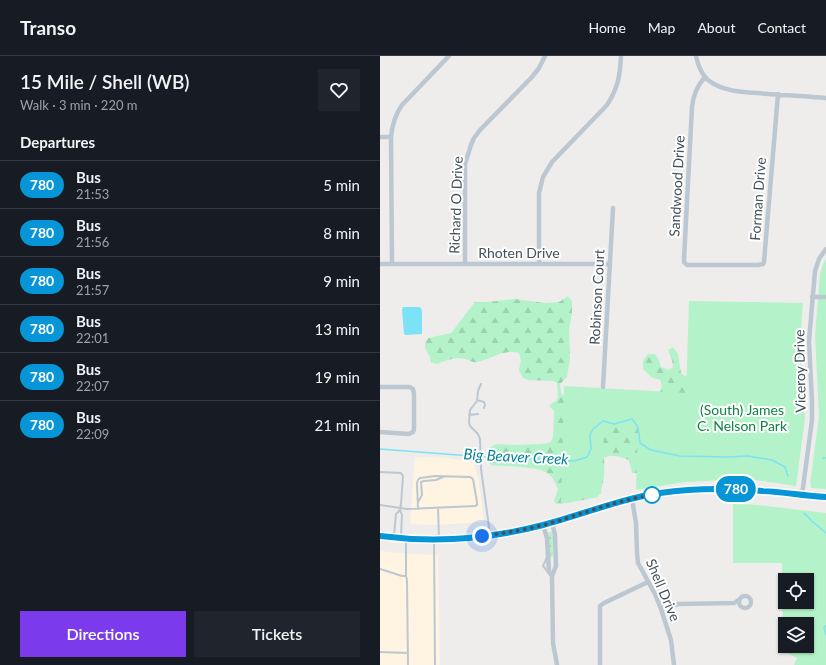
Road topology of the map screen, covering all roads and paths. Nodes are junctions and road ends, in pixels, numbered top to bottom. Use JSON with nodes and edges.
{"nodes":[{"id":1,"x":449,"y":56,"type":"edge"},
{"id":2,"x":545,"y":56,"type":"edge"},
{"id":3,"x":621,"y":56,"type":"edge"},
{"id":4,"x":696,"y":56,"type":"edge"},
{"id":5,"x":705,"y":78,"type":"junction"},
{"id":6,"x":778,"y":94,"type":"junction"},
{"id":7,"x":826,"y":98,"type":"edge"},
{"id":8,"x":380,"y":137,"type":"edge"},
{"id":9,"x":391,"y":137,"type":"junction"},
{"id":10,"x":613,"y":208,"type":"dead end"},
{"id":11,"x":826,"y":249,"type":"edge"},
{"id":12,"x":380,"y":264,"type":"edge"},
{"id":13,"x":392,"y":264,"type":"junction"},
{"id":14,"x":465,"y":264,"type":"junction"},
{"id":15,"x":539,"y":264,"type":"junction"},
{"id":16,"x":610,"y":264,"type":"junction"},
{"id":17,"x":721,"y":266,"type":"joint"},
{"id":18,"x":812,"y":296,"type":"junction"},
{"id":19,"x":826,"y":297,"type":"edge"},
{"id":20,"x":481,"y":384,"type":"dead end"},
{"id":21,"x":380,"y":387,"type":"edge"},
{"id":22,"x":603,"y":387,"type":"dead end"},
{"id":23,"x":477,"y":400,"type":"junction"},
{"id":24,"x":484,"y":408,"type":"dead end"},
{"id":25,"x":478,"y":414,"type":"dead end"},
{"id":26,"x":469,"y":415,"type":"junction"},
{"id":27,"x":380,"y":432,"type":"edge"},
{"id":28,"x":380,"y":472,"type":"edge"},
{"id":29,"x":802,"y":495,"type":"junction"},
{"id":30,"x":826,"y":497,"type":"edge"},
{"id":31,"x":632,"y":499,"type":"junction"},
{"id":32,"x":380,"y":505,"type":"edge"},
{"id":33,"x":438,"y":508,"type":"junction"},
{"id":34,"x":400,"y":509,"type":"junction"},
{"id":35,"x":418,"y":509,"type":"junction"},
{"id":36,"x":552,"y":522,"type":"junction"},
{"id":37,"x":544,"y":525,"type":"junction"},
{"id":38,"x":490,"y":535,"type":"junction"},
{"id":39,"x":380,"y":536,"type":"edge"},
{"id":40,"x":400,"y":539,"type":"junction"},
{"id":41,"x":436,"y":539,"type":"junction"},
{"id":42,"x":547,"y":558,"type":"junction"},
{"id":43,"x":556,"y":560,"type":"junction"},
{"id":44,"x":380,"y":569,"type":"edge"},
{"id":45,"x":550,"y":574,"type":"junction"},
{"id":46,"x":406,"y":576,"type":"junction"},
{"id":47,"x":648,"y":582,"type":"junction"},
{"id":48,"x":740,"y":599,"type":"junction"},
{"id":49,"x":734,"y":603,"type":"junction"},
{"id":50,"x":740,"y":606,"type":"junction"},
{"id":51,"x":661,"y":609,"type":"junction"},
{"id":52,"x":380,"y":652,"type":"edge"},
{"id":53,"x":408,"y":652,"type":"junction"},
{"id":54,"x":408,"y":665,"type":"edge"},
{"id":55,"x":435,"y":665,"type":"edge"},
{"id":56,"x":557,"y":665,"type":"edge"},
{"id":57,"x":600,"y":665,"type":"edge"},
{"id":58,"x":674,"y":665,"type":"edge"}],
"edges":[{"from":1,"to":9,"type":"street"},
{"from":2,"to":14,"type":"street","name":"Richard O Drive"},
{"from":3,"to":15,"type":"street"},
{"from":4,"to":5,"type":"street"},
{"from":5,"to":6,"type":"street"},
{"from":5,"to":17,"type":"street","name":"Sandwood Drive"},
{"from":6,"to":7,"type":"street"},
{"from":6,"to":17,"type":"street","name":"Forman Drive"},
{"from":8,"to":9,"type":"street"},
{"from":9,"to":13,"type":"street"},
{"from":10,"to":16,"type":"street","name":"Robinson Court"},
{"from":11,"to":18,"type":"street","name":"Viceroy Drive"},
{"from":12,"to":13,"type":"street","name":"Rhoten Drive"},
{"from":13,"to":14,"type":"street","name":"Rhoten Drive"},
{"from":14,"to":15,"type":"street","name":"Rhoten Drive"},
{"from":15,"to":16,"type":"street","name":"Rhoten Drive"},
{"from":16,"to":22,"type":"street","name":"Robinson Court"},
{"from":18,"to":19,"type":"street"},
{"from":18,"to":29,"type":"street","name":"Viceroy Drive"},
{"from":20,"to":23,"type":"lane"},
{"from":21,"to":27,"type":"street"},
{"from":23,"to":24,"type":"lane"},
{"from":23,"to":26,"type":"lane"},
{"from":25,"to":26,"type":"lane"},
{"from":26,"to":38,"type":"lane"},
{"from":28,"to":34,"type":"lane"},
{"from":29,"to":30,"type":"main road"},
{"from":29,"to":31,"type":"main road"},
{"from":31,"to":36,"type":"main road"},
{"from":31,"to":47,"type":"street","name":"Shell Drive"},
{"from":32,"to":34,"type":"lane"},
{"from":33,"to":35,"type":"lane"},
{"from":33,"to":35,"type":"lane"},
{"from":33,"to":41,"type":"lane"},
{"from":34,"to":35,"type":"lane"},
{"from":34,"to":40,"type":"lane"},
{"from":34,"to":40,"type":"lane"},
{"from":36,"to":37,"type":"main road"},
{"from":36,"to":43,"type":"street"},
{"from":37,"to":38,"type":"main road"},
{"from":37,"to":42,"type":"street"},
{"from":38,"to":41,"type":"main road"},
{"from":39,"to":40,"type":"main road"},
{"from":40,"to":41,"type":"main road"},
{"from":40,"to":46,"type":"lane"},
{"from":41,"to":55,"type":"lane"},
{"from":42,"to":43,"type":"lane"},
{"from":42,"to":45,"type":"street"},
{"from":43,"to":45,"type":"street"},
{"from":44,"to":46,"type":"lane"},
{"from":45,"to":56,"type":"street"},
{"from":46,"to":53,"type":"lane"},
{"from":47,"to":51,"type":"street","name":"Shell Drive"},
{"from":47,"to":57,"type":"street"},
{"from":48,"to":49,"type":"street"},
{"from":48,"to":50,"type":"street"},
{"from":48,"to":50,"type":"street"},
{"from":49,"to":50,"type":"street"},
{"from":49,"to":51,"type":"street"},
{"from":51,"to":58,"type":"street","name":"Shell Drive"},
{"from":52,"to":53,"type":"lane"},
{"from":53,"to":54,"type":"lane"}]}
